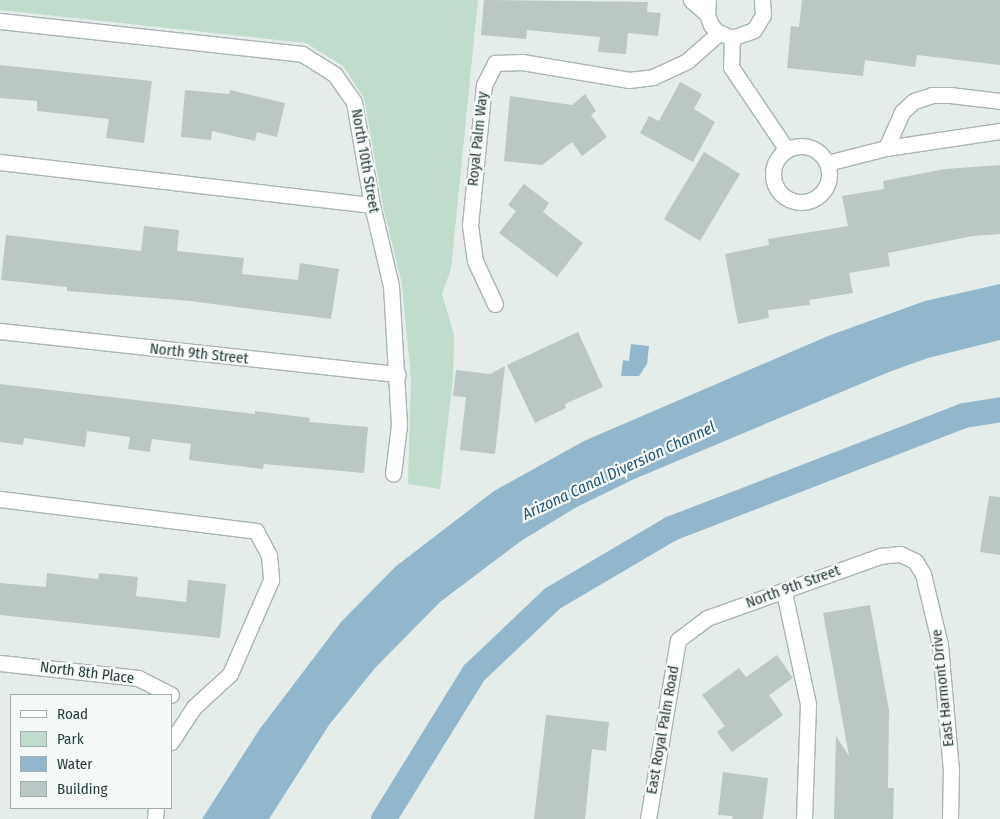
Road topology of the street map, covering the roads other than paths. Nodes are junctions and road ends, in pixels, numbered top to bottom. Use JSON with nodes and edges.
{"nodes":[{"id":1,"x":690,"y":0,"type":"edge"},
{"id":2,"x":762,"y":0,"type":"edge"},
{"id":3,"x":707,"y":7,"type":"edge"},
{"id":4,"x":0,"y":21,"type":"edge"},
{"id":5,"x":726,"y":35,"type":"junction"},
{"id":6,"x":1000,"y":101,"type":"edge"},
{"id":7,"x":1000,"y":132,"type":"edge"},
{"id":8,"x":886,"y":148,"type":"junction"},
{"id":9,"x":787,"y":150,"type":"junction"},
{"id":10,"x":0,"y":162,"type":"edge"},
{"id":11,"x":827,"y":163,"type":"junction"},
{"id":12,"x":372,"y":205,"type":"junction"},
{"id":13,"x":495,"y":304,"type":"dead end"},
{"id":14,"x":0,"y":331,"type":"edge"},
{"id":15,"x":398,"y":374,"type":"junction"},
{"id":16,"x":393,"y":474,"type":"dead end"},
{"id":17,"x":0,"y":499,"type":"edge"},
{"id":18,"x":915,"y":561,"type":"joint"},
{"id":19,"x":784,"y":592,"type":"junction"},
{"id":20,"x":678,"y":640,"type":"joint"},
{"id":21,"x":0,"y":662,"type":"edge"},
{"id":22,"x":169,"y":694,"type":"edge"},
{"id":23,"x":172,"y":696,"type":"edge"},
{"id":24,"x":194,"y":707,"type":"junction"},
{"id":25,"x":172,"y":740,"type":"edge"},
{"id":26,"x":648,"y":819,"type":"edge"},
{"id":27,"x":804,"y":819,"type":"edge"},
{"id":28,"x":950,"y":819,"type":"edge"}],
"edges":[{"from":1,"to":3,"type":"street"},
{"from":2,"to":5,"type":"street"},
{"from":3,"to":5,"type":"street"},
{"from":4,"to":12,"type":"street","name":"North 10th Street"},
{"from":5,"to":9,"type":"street"},
{"from":5,"to":13,"type":"street","name":"Royal Palm Way"},
{"from":6,"to":8,"type":"street"},
{"from":7,"to":8,"type":"street"},
{"from":8,"to":11,"type":"street"},
{"from":9,"to":11,"type":"street"},
{"from":9,"to":11,"type":"street"},
{"from":10,"to":12,"type":"street"},
{"from":12,"to":15,"type":"street","name":"North 10th Street"},
{"from":14,"to":15,"type":"street","name":"North 9th Street"},
{"from":15,"to":16,"type":"street","name":"North 10th Street"},
{"from":17,"to":24,"type":"street"},
{"from":18,"to":19,"type":"street","name":"North 9th Street"},
{"from":18,"to":28,"type":"street","name":"East Harmont Drive"},
{"from":19,"to":20,"type":"street","name":"North 9th Street"},
{"from":19,"to":27,"type":"street"},
{"from":20,"to":26,"type":"street","name":"East Royal Palm Road"},
{"from":21,"to":22,"type":"street","name":"North 8th Place"},
{"from":23,"to":24,"type":"street","name":"North 8th Place"},
{"from":24,"to":25,"type":"street"}]}
